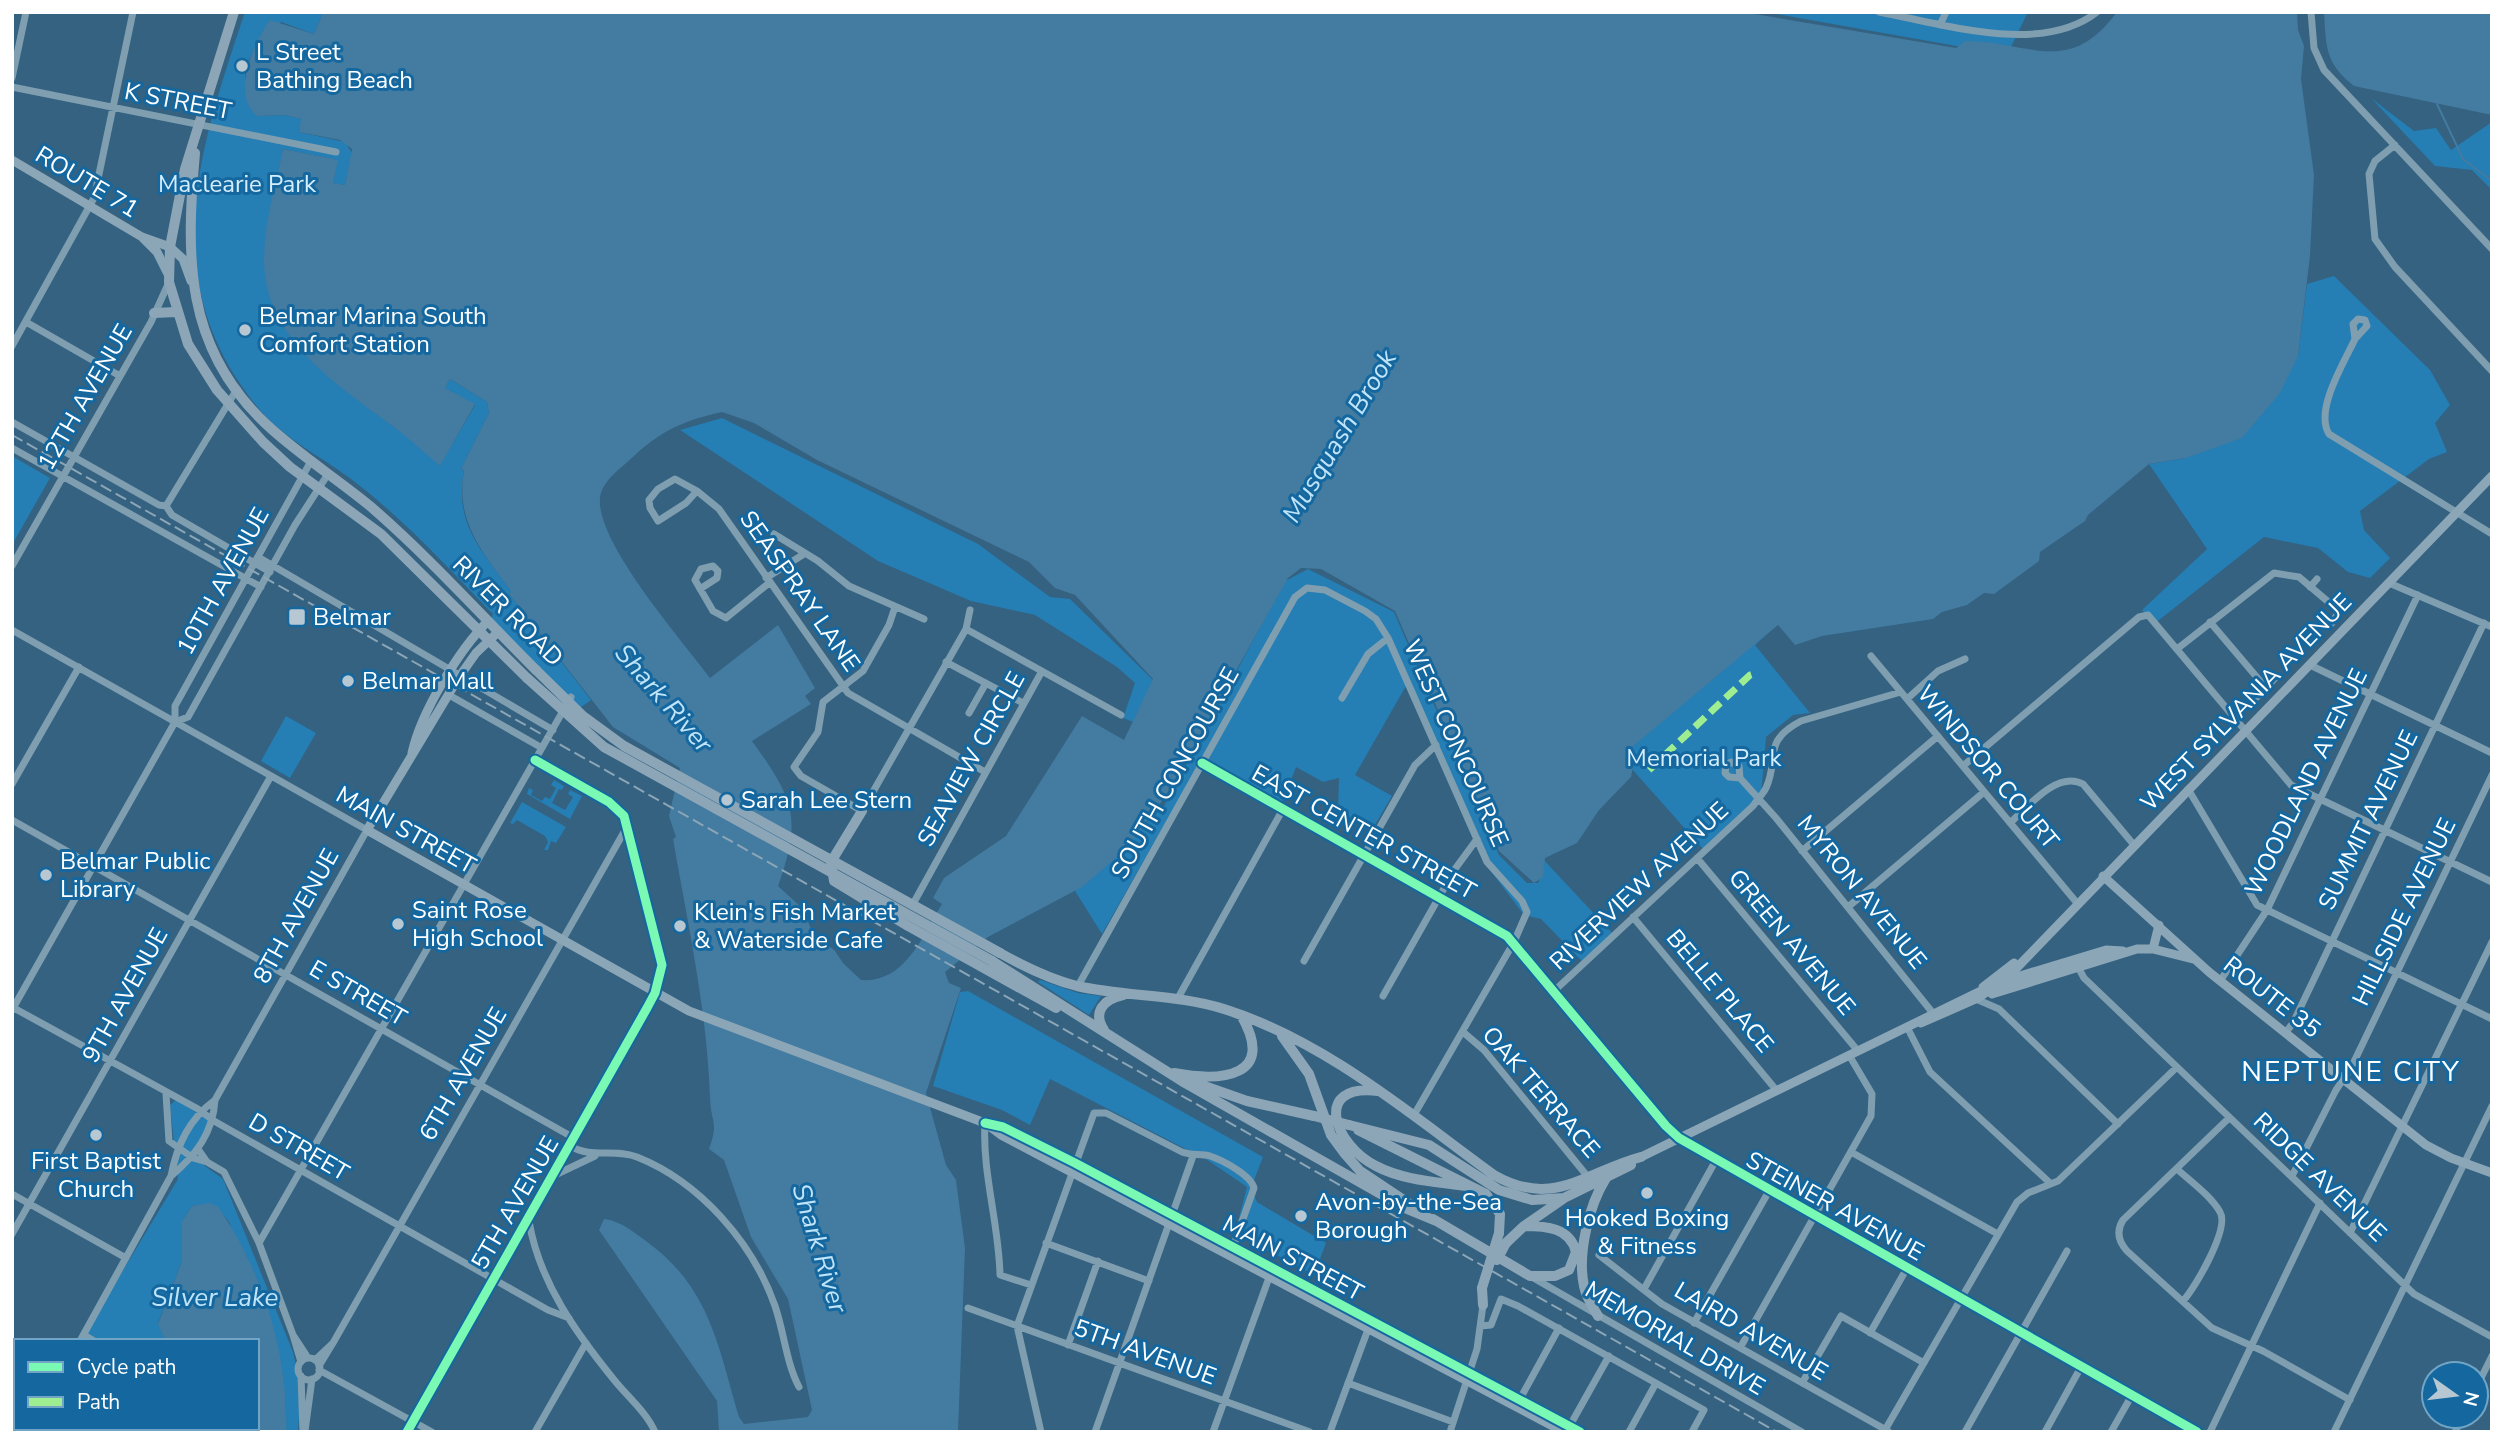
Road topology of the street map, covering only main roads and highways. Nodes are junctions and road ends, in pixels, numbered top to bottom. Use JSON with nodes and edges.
{"nodes":[{"id":1,"x":234,"y":12,"type":"edge"},
{"id":2,"x":196,"y":143,"type":"junction"},
{"id":3,"x":12,"y":160,"type":"edge"},
{"id":4,"x":142,"y":237,"type":"junction"},
{"id":5,"x":170,"y":247,"type":"junction"},
{"id":6,"x":169,"y":278,"type":"junction"},
{"id":7,"x":191,"y":281,"type":"junction"},
{"id":8,"x":176,"y":312,"type":"junction"},
{"id":9,"x":155,"y":313,"type":"road end"},
{"id":10,"x":2492,"y":477,"type":"edge"},
{"id":11,"x":488,"y":621,"type":"junction"},
{"id":12,"x":478,"y":631,"type":"junction"},
{"id":13,"x":498,"y":632,"type":"junction"},
{"id":14,"x":489,"y":641,"type":"junction"},
{"id":15,"x":455,"y":674,"type":"junction"},
{"id":16,"x":412,"y":753,"type":"junction"},
{"id":17,"x":862,"y":811,"type":"road end"},
{"id":18,"x":367,"y":830,"type":"joint"},
{"id":19,"x":2103,"y":876,"type":"junction"},
{"id":20,"x":2159,"y":925,"type":"junction"},
{"id":21,"x":2154,"y":949,"type":"junction"},
{"id":22,"x":2123,"y":951,"type":"junction"},
{"id":23,"x":2027,"y":954,"type":"junction"},
{"id":24,"x":2195,"y":959,"type":"junction"},
{"id":25,"x":992,"y":961,"type":"junction"},
{"id":26,"x":2004,"y":981,"type":"junction"},
{"id":27,"x":1130,"y":993,"type":"junction"},
{"id":28,"x":1977,"y":994,"type":"junction"},
{"id":29,"x":1241,"y":1015,"type":"junction"},
{"id":30,"x":1907,"y":1027,"type":"junction"},
{"id":31,"x":1107,"y":1034,"type":"junction"},
{"id":32,"x":1280,"y":1034,"type":"junction"},
{"id":33,"x":1133,"y":1050,"type":"junction"},
{"id":34,"x":1170,"y":1072,"type":"junction"},
{"id":35,"x":1379,"y":1091,"type":"junction"},
{"id":36,"x":1349,"y":1125,"type":"junction"},
{"id":37,"x":1641,"y":1157,"type":"junction"},
{"id":38,"x":2492,"y":1173,"type":"edge"},
{"id":39,"x":1606,"y":1178,"type":"junction"},
{"id":40,"x":1472,"y":1186,"type":"junction"},
{"id":41,"x":1564,"y":1198,"type":"junction"},
{"id":42,"x":1172,"y":1220,"type":"junction"},
{"id":43,"x":1436,"y":1221,"type":"junction"},
{"id":44,"x":1524,"y":1226,"type":"junction"},
{"id":45,"x":1271,"y":1272,"type":"junction"},
{"id":46,"x":1485,"y":1290,"type":"junction"},
{"id":47,"x":1483,"y":1305,"type":"road end"},
{"id":48,"x":1598,"y":1317,"type":"road end"},
{"id":49,"x":1469,"y":1377,"type":"junction"},
{"id":50,"x":1567,"y":1430,"type":"edge"},
{"id":51,"x":1580,"y":1432,"type":"edge"}],
"edges":[{"from":1,"to":2,"type":"highway","name":"RIVER ROAD"},
{"from":2,"to":5,"type":"highway","name":"RIVER ROAD"},
{"from":2,"to":7,"type":"highway","name":"RIVER ROAD"},
{"from":3,"to":4,"type":"main road","name":"ROUTE 71"},
{"from":4,"to":5,"type":"main road"},
{"from":4,"to":6,"type":"main road"},
{"from":5,"to":6,"type":"highway","name":"RIVER ROAD"},
{"from":5,"to":7,"type":"main road"},
{"from":6,"to":8,"type":"highway","name":"RIVER ROAD"},
{"from":7,"to":11,"type":"highway","name":"RIVER ROAD"},
{"from":8,"to":9,"type":"highway"},
{"from":8,"to":12,"type":"highway","name":"RIVER ROAD"},
{"from":10,"to":19,"type":"main road","name":"WEST SYLVANIA AVENUE"},
{"from":11,"to":12,"type":"main road","name":"8TH AVENUE"},
{"from":11,"to":13,"type":"highway","name":"RIVER ROAD"},
{"from":12,"to":14,"type":"highway","name":"RIVER ROAD"},
{"from":12,"to":15,"type":"main road","name":"8TH AVENUE"},
{"from":13,"to":14,"type":"main road","name":"8TH AVENUE"},
{"from":13,"to":25,"type":"highway","name":"RIVER ROAD","bridge":true},
{"from":14,"to":15,"type":"main road","name":"8TH AVENUE"},
{"from":14,"to":25,"type":"highway","name":"RIVER ROAD","bridge":true},
{"from":15,"to":16,"type":"main road","name":"8TH AVENUE"},
{"from":15,"to":16,"type":"main road","name":"8TH AVENUE"},
{"from":16,"to":18,"type":"main road","name":"8TH AVENUE"},
{"from":17,"to":25,"type":"highway"},
{"from":18,"to":42,"type":"main road","name":"MAIN STREET"},
{"from":19,"to":20,"type":"main road"},
{"from":19,"to":23,"type":"main road","name":"WEST SYLVANIA AVENUE"},
{"from":20,"to":21,"type":"main road"},
{"from":20,"to":24,"type":"main road"},
{"from":21,"to":22,"type":"main road","name":"ROUTE 35"},
{"from":21,"to":24,"type":"main road","name":"ROUTE 35"},
{"from":22,"to":26,"type":"main road"},
{"from":22,"to":28,"type":"main road"},
{"from":23,"to":26,"type":"main road","name":"WEST SYLVANIA AVENUE"},
{"from":23,"to":28,"type":"main road","name":"WEST SYLVANIA AVENUE"},
{"from":24,"to":38,"type":"main road","name":"ROUTE 35"},
{"from":25,"to":27,"type":"highway"},
{"from":25,"to":31,"type":"highway"},
{"from":25,"to":33,"type":"highway"},
{"from":26,"to":28,"type":"main road","name":"WEST SYLVANIA AVENUE"},
{"from":27,"to":29,"type":"highway"},
{"from":27,"to":31,"type":"highway"},
{"from":28,"to":30,"type":"main road"},
{"from":28,"to":30,"type":"main road"},
{"from":29,"to":32,"type":"highway"},
{"from":29,"to":34,"type":"highway"},
{"from":30,"to":37,"type":"main road"},
{"from":31,"to":33,"type":"highway"},
{"from":32,"to":35,"type":"highway"},
{"from":32,"to":43,"type":"highway"},
{"from":33,"to":34,"type":"highway"},
{"from":34,"to":36,"type":"highway","bridge":true},
{"from":34,"to":43,"type":"highway"},
{"from":35,"to":37,"type":"highway"},
{"from":35,"to":40,"type":"highway"},
{"from":36,"to":40,"type":"highway"},
{"from":36,"to":41,"type":"highway"},
{"from":37,"to":39,"type":"highway"},
{"from":39,"to":41,"type":"highway"},
{"from":39,"to":48,"type":"highway"},
{"from":40,"to":46,"type":"highway","bridge":true},
{"from":41,"to":44,"type":"highway"},
{"from":42,"to":45,"type":"main road","name":"MAIN STREET"},
{"from":42,"to":45,"type":"main road","name":"MAIN STREET"},
{"from":43,"to":44,"type":"highway"},
{"from":44,"to":46,"type":"highway","bridge":true},
{"from":45,"to":49,"type":"main road","name":"MAIN STREET"},
{"from":46,"to":47,"type":"highway"},
{"from":49,"to":50,"type":"main road","name":"MAIN STREET"},
{"from":49,"to":50,"type":"main road","name":"MAIN STREET"},
{"from":50,"to":51,"type":"main road","name":"MAIN STREET"}]}
